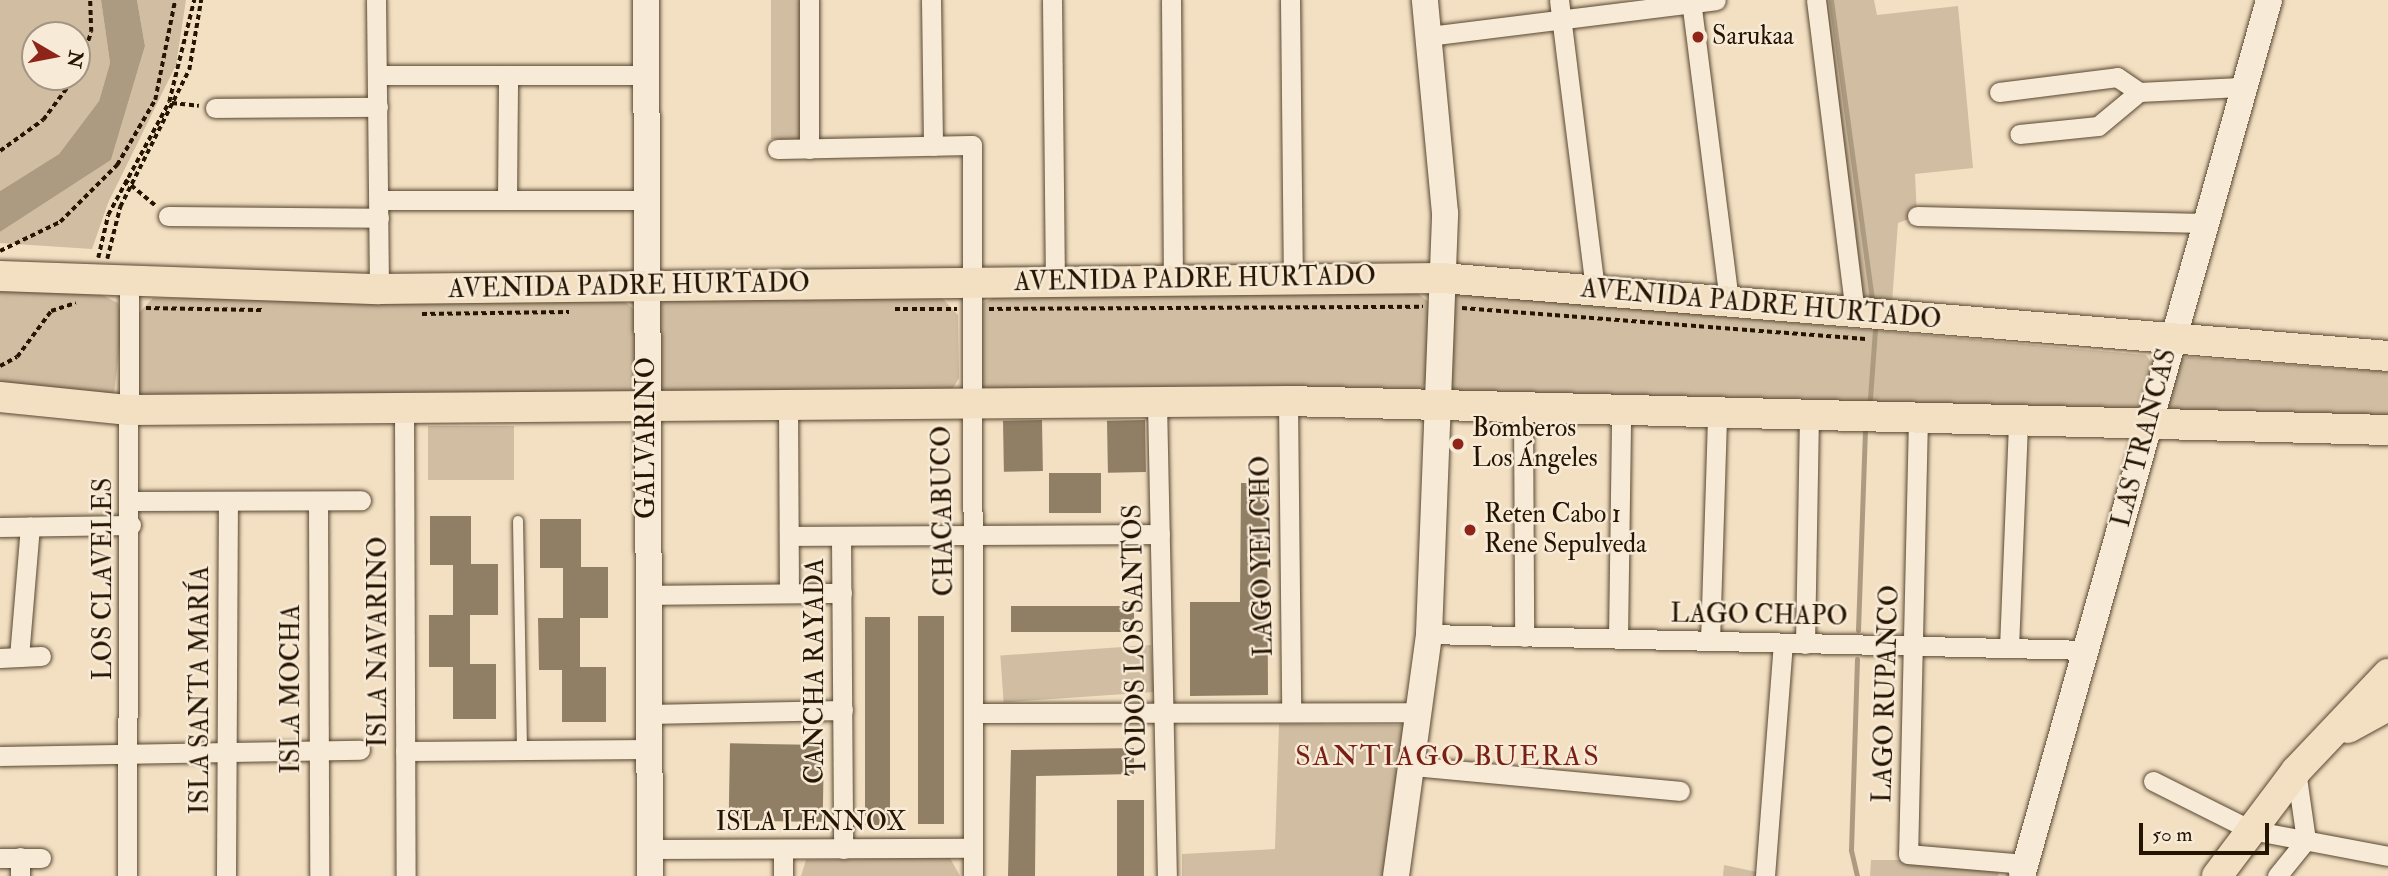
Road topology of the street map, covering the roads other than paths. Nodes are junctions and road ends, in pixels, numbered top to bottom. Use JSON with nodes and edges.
{"nodes":[{"id":1,"x":376,"y":0,"type":"edge"},
{"id":2,"x":646,"y":0,"type":"edge"},
{"id":3,"x":809,"y":0,"type":"edge"},
{"id":4,"x":931,"y":0,"type":"edge"},
{"id":5,"x":1052,"y":0,"type":"edge"},
{"id":6,"x":1171,"y":0,"type":"edge"},
{"id":7,"x":1290,"y":0,"type":"edge"},
{"id":8,"x":1425,"y":0,"type":"edge"},
{"id":9,"x":1716,"y":0,"type":"edge"},
{"id":10,"x":1816,"y":0,"type":"edge"},
{"id":11,"x":2269,"y":0,"type":"edge"},
{"id":12,"x":1692,"y":2,"type":"edge"},
{"id":13,"x":1561,"y":10,"type":"edge"},
{"id":14,"x":1429,"y":36,"type":"junction"},
{"id":15,"x":377,"y":75,"type":"junction"},
{"id":16,"x":508,"y":75,"type":"junction"},
{"id":17,"x":646,"y":75,"type":"junction"},
{"id":18,"x":2240,"y":87,"type":"junction"},
{"id":19,"x":1999,"y":92,"type":"dead end"},
{"id":20,"x":2140,"y":92,"type":"junction"},
{"id":21,"x":378,"y":107,"type":"junction"},
{"id":22,"x":215,"y":108,"type":"road end"},
{"id":23,"x":2019,"y":134,"type":"dead end"},
{"id":24,"x":933,"y":146,"type":"junction"},
{"id":25,"x":777,"y":149,"type":"dead end"},
{"id":26,"x":809,"y":149,"type":"junction"},
{"id":27,"x":507,"y":200,"type":"junction"},
{"id":28,"x":646,"y":200,"type":"junction"},
{"id":29,"x":379,"y":209,"type":"junction"},
{"id":30,"x":168,"y":216,"type":"road end"},
{"id":31,"x":1917,"y":216,"type":"dead end"},
{"id":32,"x":2204,"y":223,"type":"junction"},
{"id":33,"x":0,"y":276,"type":"edge"},
{"id":34,"x":1293,"y":277,"type":"junction"},
{"id":35,"x":1173,"y":278,"type":"junction"},
{"id":36,"x":1055,"y":281,"type":"junction"},
{"id":37,"x":647,"y":288,"type":"junction"},
{"id":38,"x":379,"y":289,"type":"junction"},
{"id":39,"x":107,"y":290,"type":"junction"},
{"id":40,"x":1595,"y":291,"type":"junction"},
{"id":41,"x":1441,"y":292,"type":"junction"},
{"id":42,"x":970,"y":296,"type":"junction"},
{"id":43,"x":1729,"y":302,"type":"junction"},
{"id":44,"x":1855,"y":312,"type":"junction"},
{"id":45,"x":2172,"y":338,"type":"junction"},
{"id":46,"x":2388,"y":356,"type":"edge"},
{"id":47,"x":0,"y":397,"type":"edge"},
{"id":48,"x":1288,"y":401,"type":"junction"},
{"id":49,"x":1157,"y":403,"type":"junction"},
{"id":50,"x":788,"y":404,"type":"junction"},
{"id":51,"x":969,"y":405,"type":"junction"},
{"id":52,"x":1438,"y":406,"type":"junction"},
{"id":53,"x":647,"y":407,"type":"junction"},
{"id":54,"x":404,"y":408,"type":"junction"},
{"id":55,"x":1523,"y":408,"type":"junction"},
{"id":56,"x":129,"y":410,"type":"junction"},
{"id":57,"x":1621,"y":411,"type":"junction"},
{"id":58,"x":1717,"y":413,"type":"junction"},
{"id":59,"x":1809,"y":415,"type":"junction"},
{"id":60,"x":1918,"y":418,"type":"junction"},
{"id":61,"x":2018,"y":420,"type":"junction"},
{"id":62,"x":2148,"y":424,"type":"junction"},
{"id":63,"x":2388,"y":430,"type":"edge"},
{"id":64,"x":361,"y":500,"type":"dead end"},
{"id":65,"x":130,"y":501,"type":"junction"},
{"id":66,"x":318,"y":501,"type":"junction"},
{"id":67,"x":228,"y":503,"type":"junction"},
{"id":68,"x":518,"y":521,"type":"dead end"},
{"id":69,"x":131,"y":525,"type":"junction"},
{"id":70,"x":30,"y":526,"type":"junction"},
{"id":71,"x":0,"y":527,"type":"edge"},
{"id":72,"x":1160,"y":534,"type":"junction"},
{"id":73,"x":970,"y":535,"type":"junction"},
{"id":74,"x":789,"y":536,"type":"junction"},
{"id":75,"x":841,"y":536,"type":"junction"},
{"id":76,"x":789,"y":593,"type":"junction"},
{"id":77,"x":842,"y":593,"type":"junction"},
{"id":78,"x":648,"y":595,"type":"junction"},
{"id":79,"x":1429,"y":634,"type":"junction"},
{"id":80,"x":1524,"y":637,"type":"junction"},
{"id":81,"x":1618,"y":639,"type":"junction"},
{"id":82,"x":1710,"y":641,"type":"junction"},
{"id":83,"x":1805,"y":643,"type":"junction"},
{"id":84,"x":1783,"y":644,"type":"junction"},
{"id":85,"x":1916,"y":646,"type":"junction"},
{"id":86,"x":2010,"y":648,"type":"junction"},
{"id":87,"x":2087,"y":650,"type":"junction"},
{"id":88,"x":41,"y":656,"type":"dead end"},
{"id":89,"x":9,"y":657,"type":"edge"},
{"id":90,"x":2388,"y":674,"type":"edge"},
{"id":91,"x":2388,"y":706,"type":"edge"},
{"id":92,"x":843,"y":710,"type":"junction"},
{"id":93,"x":1291,"y":711,"type":"junction"},
{"id":94,"x":1164,"y":712,"type":"junction"},
{"id":95,"x":1419,"y":712,"type":"junction"},
{"id":96,"x":973,"y":713,"type":"junction"},
{"id":97,"x":648,"y":714,"type":"junction"},
{"id":98,"x":2320,"y":744,"type":"junction"},
{"id":99,"x":649,"y":749,"type":"junction"},
{"id":100,"x":360,"y":750,"type":"dead end"},
{"id":101,"x":522,"y":750,"type":"junction"},
{"id":102,"x":319,"y":751,"type":"junction"},
{"id":103,"x":405,"y":751,"type":"junction"},
{"id":104,"x":227,"y":752,"type":"junction"},
{"id":105,"x":129,"y":755,"type":"junction"},
{"id":106,"x":0,"y":756,"type":"edge"},
{"id":107,"x":1412,"y":766,"type":"junction"},
{"id":108,"x":2296,"y":771,"type":"junction"},
{"id":109,"x":2153,"y":781,"type":"dead end"},
{"id":110,"x":1680,"y":791,"type":"dead end"},
{"id":111,"x":2251,"y":830,"type":"junction"},
{"id":112,"x":2305,"y":840,"type":"junction"},
{"id":113,"x":972,"y":848,"type":"junction"},
{"id":114,"x":649,"y":849,"type":"junction"},
{"id":115,"x":783,"y":849,"type":"junction"},
{"id":116,"x":844,"y":849,"type":"junction"},
{"id":117,"x":2388,"y":856,"type":"edge"},
{"id":118,"x":41,"y":858,"type":"dead end"},
{"id":119,"x":13,"y":864,"type":"edge"},
{"id":120,"x":2024,"y":870,"type":"edge"},
{"id":121,"x":127,"y":876,"type":"edge"},
{"id":122,"x":226,"y":876,"type":"edge"},
{"id":123,"x":319,"y":876,"type":"edge"},
{"id":124,"x":406,"y":876,"type":"edge"},
{"id":125,"x":650,"y":876,"type":"edge"},
{"id":126,"x":783,"y":876,"type":"edge"},
{"id":127,"x":972,"y":876,"type":"edge"},
{"id":128,"x":1167,"y":876,"type":"edge"},
{"id":129,"x":1396,"y":876,"type":"edge"},
{"id":130,"x":1765,"y":876,"type":"edge"},
{"id":131,"x":2217,"y":876,"type":"edge"},
{"id":132,"x":2277,"y":876,"type":"edge"}],
"edges":[{"from":1,"to":15,"type":"street"},
{"from":2,"to":17,"type":"street","name":"GALVARINO"},
{"from":3,"to":26,"type":"street"},
{"from":4,"to":24,"type":"street"},
{"from":5,"to":36,"type":"street"},
{"from":6,"to":35,"type":"street"},
{"from":7,"to":34,"type":"street"},
{"from":8,"to":14,"type":"street"},
{"from":9,"to":12,"type":"street"},
{"from":10,"to":44,"type":"street"},
{"from":11,"to":18,"type":"street","name":"LAS TRANCAS"},
{"from":12,"to":13,"type":"street"},
{"from":12,"to":43,"type":"street"},
{"from":13,"to":14,"type":"street"},
{"from":13,"to":40,"type":"street"},
{"from":14,"to":41,"type":"street"},
{"from":15,"to":16,"type":"street"},
{"from":15,"to":21,"type":"street"},
{"from":16,"to":17,"type":"street"},
{"from":16,"to":27,"type":"street"},
{"from":17,"to":28,"type":"street","name":"GALVARINO"},
{"from":18,"to":20,"type":"street"},
{"from":18,"to":32,"type":"street","name":"LAS TRANCAS"},
{"from":19,"to":20,"type":"street"},
{"from":20,"to":23,"type":"street"},
{"from":21,"to":22,"type":"street"},
{"from":21,"to":29,"type":"street"},
{"from":24,"to":26,"type":"street"},
{"from":24,"to":42,"type":"street","name":"CHACABUCO"},
{"from":25,"to":26,"type":"street"},
{"from":27,"to":28,"type":"street"},
{"from":27,"to":29,"type":"street"},
{"from":28,"to":37,"type":"street","name":"GALVARINO"},
{"from":29,"to":30,"type":"street"},
{"from":29,"to":38,"type":"street"},
{"from":31,"to":32,"type":"street"},
{"from":32,"to":45,"type":"street","name":"LAS TRANCAS"},
{"from":33,"to":39,"type":"main road","name":"AVENIDA PADRE HURTADO"},
{"from":34,"to":35,"type":"main road","name":"AVENIDA PADRE HURTADO"},
{"from":34,"to":41,"type":"main road","name":"AVENIDA PADRE HURTADO"},
{"from":35,"to":36,"type":"main road","name":"AVENIDA PADRE HURTADO"},
{"from":36,"to":42,"type":"main road","name":"AVENIDA PADRE HURTADO"},
{"from":37,"to":38,"type":"main road","name":"AVENIDA PADRE HURTADO"},
{"from":37,"to":42,"type":"main road","name":"AVENIDA PADRE HURTADO"},
{"from":37,"to":53,"type":"street","name":"GALVARINO"},
{"from":38,"to":39,"type":"main road","name":"AVENIDA PADRE HURTADO"},
{"from":39,"to":56,"type":"street","name":"LOS CLAVELES"},
{"from":40,"to":41,"type":"main road","name":"AVENIDA PADRE HURTADO"},
{"from":40,"to":43,"type":"main road","name":"AVENIDA PADRE HURTADO"},
{"from":41,"to":52,"type":"street"},
{"from":42,"to":51,"type":"street","name":"CHACABUCO"},
{"from":43,"to":44,"type":"main road","name":"AVENIDA PADRE HURTADO"},
{"from":44,"to":45,"type":"main road","name":"AVENIDA PADRE HURTADO"},
{"from":45,"to":46,"type":"main road","name":"AVENIDA PADRE HURTADO"},
{"from":45,"to":62,"type":"street","name":"LAS TRANCAS"},
{"from":47,"to":56,"type":"main road"},
{"from":48,"to":49,"type":"main road"},
{"from":48,"to":52,"type":"main road"},
{"from":48,"to":93,"type":"street","name":"LAGO YELCHO"},
{"from":49,"to":51,"type":"main road"},
{"from":49,"to":72,"type":"street","name":"TODOS LOS SANTOS"},
{"from":50,"to":51,"type":"main road"},
{"from":50,"to":53,"type":"main road"},
{"from":50,"to":74,"type":"street","name":"CANCHA RAYADA"},
{"from":51,"to":73,"type":"street","name":"CHACABUCO"},
{"from":52,"to":55,"type":"main road"},
{"from":52,"to":79,"type":"street"},
{"from":53,"to":54,"type":"main road"},
{"from":53,"to":78,"type":"street","name":"GALVARINO"},
{"from":54,"to":56,"type":"main road"},
{"from":54,"to":103,"type":"street","name":"ISLA NAVARINO"},
{"from":55,"to":57,"type":"main road"},
{"from":55,"to":80,"type":"street"},
{"from":56,"to":65,"type":"street","name":"LOS CLAVELES"},
{"from":57,"to":58,"type":"main road"},
{"from":57,"to":81,"type":"street"},
{"from":58,"to":59,"type":"main road"},
{"from":58,"to":82,"type":"street"},
{"from":59,"to":60,"type":"main road"},
{"from":59,"to":83,"type":"street"},
{"from":60,"to":61,"type":"main road"},
{"from":60,"to":85,"type":"street","name":"LAGO RUPANCO"},
{"from":61,"to":62,"type":"main road"},
{"from":61,"to":86,"type":"street"},
{"from":62,"to":63,"type":"main road"},
{"from":62,"to":87,"type":"street","name":"LAS TRANCAS"},
{"from":64,"to":66,"type":"street"},
{"from":65,"to":67,"type":"street"},
{"from":65,"to":69,"type":"street","name":"LOS CLAVELES"},
{"from":66,"to":67,"type":"street"},
{"from":66,"to":102,"type":"street","name":"ISLA MOCHA"},
{"from":67,"to":104,"type":"street","name":"ISLA SANTA MARÍA"},
{"from":68,"to":101,"type":"lane"},
{"from":69,"to":70,"type":"street"},
{"from":69,"to":105,"type":"street","name":"LOS CLAVELES"},
{"from":70,"to":71,"type":"street"},
{"from":70,"to":89,"type":"street"},
{"from":72,"to":73,"type":"street"},
{"from":72,"to":94,"type":"street","name":"TODOS LOS SANTOS"},
{"from":73,"to":75,"type":"street"},
{"from":73,"to":96,"type":"street","name":"CHACABUCO"},
{"from":74,"to":75,"type":"street"},
{"from":74,"to":76,"type":"street","name":"CANCHA RAYADA"},
{"from":75,"to":77,"type":"street","name":"CANCHA RAYADA"},
{"from":76,"to":77,"type":"street"},
{"from":76,"to":78,"type":"street"},
{"from":77,"to":92,"type":"street","name":"CANCHA RAYADA"},
{"from":78,"to":97,"type":"street","name":"GALVARINO"},
{"from":79,"to":80,"type":"street","name":"LAGO CHAPO"},
{"from":79,"to":95,"type":"street"},
{"from":80,"to":81,"type":"street","name":"LAGO CHAPO"},
{"from":81,"to":82,"type":"street","name":"LAGO CHAPO"},
{"from":82,"to":84,"type":"street","name":"LAGO CHAPO"},
{"from":83,"to":84,"type":"street","name":"LAGO CHAPO"},
{"from":83,"to":85,"type":"street","name":"LAGO CHAPO"},
{"from":84,"to":130,"type":"street"},
{"from":85,"to":86,"type":"street","name":"LAGO CHAPO"},
{"from":85,"to":120,"type":"street","name":"LAGO RUPANCO"},
{"from":86,"to":87,"type":"street","name":"LAGO CHAPO"},
{"from":87,"to":120,"type":"street","name":"LAS TRANCAS"},
{"from":88,"to":89,"type":"street"},
{"from":90,"to":98,"type":"main road"},
{"from":91,"to":98,"type":"main road"},
{"from":92,"to":97,"type":"street"},
{"from":92,"to":116,"type":"street","name":"CANCHA RAYADA"},
{"from":93,"to":94,"type":"street"},
{"from":93,"to":95,"type":"street"},
{"from":94,"to":96,"type":"street"},
{"from":94,"to":128,"type":"street","name":"TODOS LOS SANTOS"},
{"from":95,"to":107,"type":"street"},
{"from":96,"to":113,"type":"street","name":"CHACABUCO"},
{"from":97,"to":99,"type":"street","name":"GALVARINO"},
{"from":98,"to":108,"type":"main road"},
{"from":99,"to":101,"type":"street"},
{"from":99,"to":114,"type":"street","name":"GALVARINO"},
{"from":100,"to":102,"type":"street"},
{"from":101,"to":103,"type":"street"},
{"from":102,"to":104,"type":"street"},
{"from":102,"to":123,"type":"street","name":"ISLA MOCHA"},
{"from":103,"to":124,"type":"street","name":"ISLA NAVARINO"},
{"from":104,"to":105,"type":"street"},
{"from":104,"to":122,"type":"street","name":"ISLA SANTA MARÍA"},
{"from":105,"to":106,"type":"street"},
{"from":105,"to":121,"type":"street","name":"LOS CLAVELES"},
{"from":107,"to":110,"type":"street"},
{"from":107,"to":129,"type":"street"},
{"from":108,"to":111,"type":"main road"},
{"from":108,"to":112,"type":"street"},
{"from":109,"to":111,"type":"street"},
{"from":111,"to":112,"type":"street"},
{"from":111,"to":131,"type":"main road"},
{"from":112,"to":117,"type":"street"},
{"from":112,"to":132,"type":"street"},
{"from":113,"to":116,"type":"street","name":"ISLA LENNOX"},
{"from":113,"to":127,"type":"street","name":"CHACABUCO"},
{"from":114,"to":115,"type":"street","name":"ISLA LENNOX"},
{"from":114,"to":125,"type":"street","name":"GALVARINO"},
{"from":115,"to":116,"type":"street","name":"ISLA LENNOX"},
{"from":115,"to":126,"type":"street"},
{"from":118,"to":119,"type":"street"}]}
